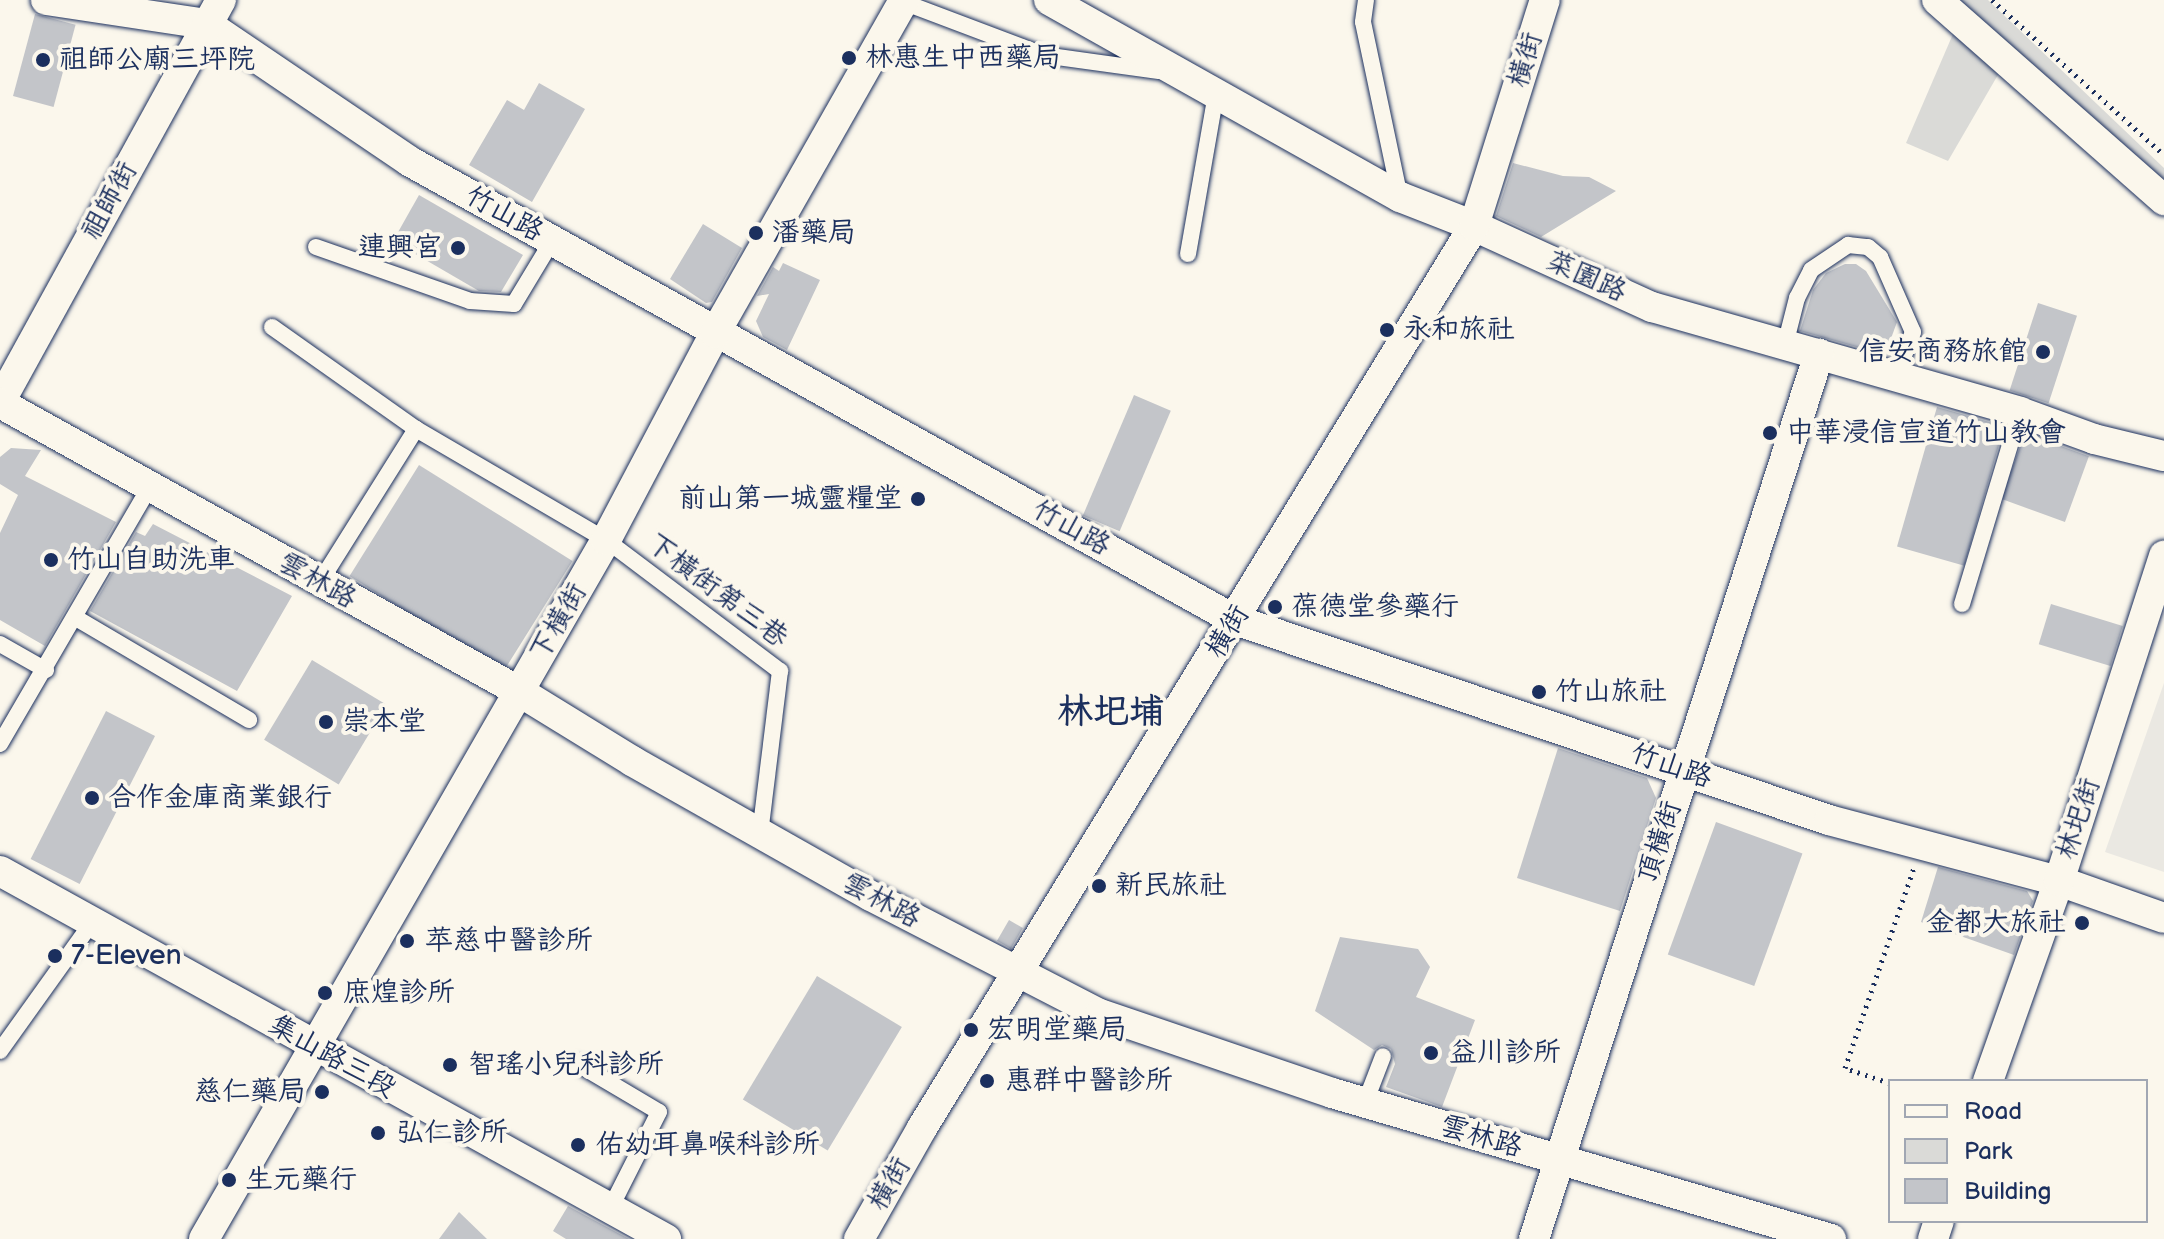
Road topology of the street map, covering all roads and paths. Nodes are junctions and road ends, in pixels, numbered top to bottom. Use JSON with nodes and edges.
{"nodes":[{"id":1,"x":1049,"y":0,"type":"edge"},
{"id":2,"x":1366,"y":0,"type":"edge"},
{"id":3,"x":1545,"y":0,"type":"edge"},
{"id":4,"x":1937,"y":0,"type":"edge"},
{"id":5,"x":1992,"y":0,"type":"edge"},
{"id":6,"x":904,"y":1,"type":"edge"},
{"id":7,"x":61,"y":2,"type":"edge"},
{"id":8,"x":214,"y":12,"type":"edge"},
{"id":9,"x":1180,"y":74,"type":"junction"},
{"id":10,"x":1216,"y":94,"type":"junction"},
{"id":11,"x":2164,"y":155,"type":"edge"},
{"id":12,"x":1400,"y":197,"type":"junction"},
{"id":13,"x":2164,"y":200,"type":"edge"},
{"id":14,"x":1474,"y":226,"type":"junction"},
{"id":15,"x":552,"y":241,"type":"junction"},
{"id":16,"x":316,"y":247,"type":"dead end"},
{"id":17,"x":1188,"y":254,"type":"dead end"},
{"id":18,"x":272,"y":327,"type":"dead end"},
{"id":19,"x":715,"y":333,"type":"junction"},
{"id":20,"x":1785,"y":345,"type":"junction"},
{"id":21,"x":1819,"y":354,"type":"junction"},
{"id":22,"x":1896,"y":376,"type":"junction"},
{"id":23,"x":0,"y":403,"type":"edge"},
{"id":24,"x":2020,"y":412,"type":"junction"},
{"id":25,"x":416,"y":429,"type":"junction"},
{"id":26,"x":2164,"y":456,"type":"edge"},
{"id":27,"x":149,"y":488,"type":"junction"},
{"id":28,"x":606,"y":540,"type":"junction"},
{"id":29,"x":2164,"y":556,"type":"edge"},
{"id":30,"x":320,"y":582,"type":"junction"},
{"id":31,"x":1962,"y":604,"type":"dead end"},
{"id":32,"x":76,"y":618,"type":"junction"},
{"id":33,"x":1235,"y":620,"type":"junction"},
{"id":34,"x":0,"y":644,"type":"edge"},
{"id":35,"x":46,"y":670,"type":"junction"},
{"id":36,"x":520,"y":692,"type":"junction"},
{"id":37,"x":249,"y":720,"type":"dead end"},
{"id":38,"x":0,"y":744,"type":"edge"},
{"id":39,"x":1684,"y":770,"type":"junction"},
{"id":40,"x":760,"y":833,"type":"junction"},
{"id":41,"x":1921,"y":847,"type":"junction"},
{"id":42,"x":0,"y":871,"type":"edge"},
{"id":43,"x":2059,"y":881,"type":"junction"},
{"id":44,"x":2164,"y":918,"type":"edge"},
{"id":45,"x":91,"y":924,"type":"junction"},
{"id":46,"x":1018,"y":973,"type":"junction"},
{"id":47,"x":315,"y":1048,"type":"junction"},
{"id":48,"x":0,"y":1051,"type":"edge"},
{"id":49,"x":1383,"y":1056,"type":"dead end"},
{"id":50,"x":578,"y":1064,"type":"dead end"},
{"id":51,"x":1989,"y":1079,"type":"edge"},
{"id":52,"x":1888,"y":1082,"type":"edge"},
{"id":53,"x":1365,"y":1103,"type":"junction"},
{"id":54,"x":1557,"y":1160,"type":"junction"},
{"id":55,"x":611,"y":1207,"type":"junction"},
{"id":56,"x":204,"y":1239,"type":"edge"},
{"id":57,"x":666,"y":1239,"type":"edge"},
{"id":58,"x":859,"y":1239,"type":"edge"},
{"id":59,"x":1534,"y":1239,"type":"edge"},
{"id":60,"x":1831,"y":1239,"type":"edge"}],
"edges":[{"from":1,"to":9,"type":"street","name":"菜園路"},
{"from":2,"to":12,"type":"lane"},
{"from":3,"to":14,"type":"street","name":"橫街"},
{"from":4,"to":13,"type":"street"},
{"from":5,"to":11,"type":"path"},
{"from":6,"to":9,"type":"lane"},
{"from":6,"to":19,"type":"street","name":"下橫街"},
{"from":7,"to":8,"type":"street","name":"竹山路"},
{"from":8,"to":15,"type":"street","name":"竹山路"},
{"from":8,"to":23,"type":"street","name":"祖師街"},
{"from":9,"to":10,"type":"street","name":"菜園路"},
{"from":10,"to":12,"type":"street","name":"菜園路"},
{"from":10,"to":17,"type":"lane"},
{"from":12,"to":14,"type":"street","name":"菜園路"},
{"from":14,"to":20,"type":"street","name":"菜園路"},
{"from":14,"to":33,"type":"street","name":"橫街"},
{"from":15,"to":16,"type":"lane"},
{"from":15,"to":19,"type":"street","name":"竹山路"},
{"from":18,"to":25,"type":"lane"},
{"from":19,"to":28,"type":"street","name":"下橫街"},
{"from":19,"to":33,"type":"street","name":"竹山路"},
{"from":20,"to":21,"type":"street","name":"菜園路"},
{"from":20,"to":22,"type":"lane"},
{"from":21,"to":22,"type":"street","name":"菜園路"},
{"from":21,"to":39,"type":"street","name":"頂橫街"},
{"from":22,"to":24,"type":"street","name":"菜園路"},
{"from":23,"to":27,"type":"street","name":"雲林路"},
{"from":24,"to":26,"type":"street","name":"菜園路"},
{"from":24,"to":31,"type":"lane"},
{"from":25,"to":28,"type":"lane"},
{"from":25,"to":30,"type":"lane"},
{"from":27,"to":30,"type":"street","name":"雲林路"},
{"from":27,"to":32,"type":"lane"},
{"from":28,"to":36,"type":"street","name":"下橫街"},
{"from":28,"to":40,"type":"lane","name":"下橫街第三巷"},
{"from":29,"to":43,"type":"street","name":"林圯街"},
{"from":30,"to":36,"type":"street","name":"雲林路"},
{"from":32,"to":35,"type":"lane"},
{"from":32,"to":37,"type":"lane"},
{"from":33,"to":39,"type":"street","name":"竹山路"},
{"from":33,"to":46,"type":"street","name":"橫街"},
{"from":34,"to":35,"type":"lane"},
{"from":35,"to":38,"type":"lane"},
{"from":36,"to":40,"type":"street","name":"雲林路"},
{"from":36,"to":47,"type":"street","name":"下橫街"},
{"from":39,"to":41,"type":"street","name":"竹山路"},
{"from":39,"to":54,"type":"street","name":"頂橫街"},
{"from":40,"to":46,"type":"street","name":"雲林路"},
{"from":41,"to":43,"type":"street","name":"竹山路"},
{"from":41,"to":52,"type":"path"},
{"from":42,"to":45,"type":"street","name":"集山路三段"},
{"from":43,"to":44,"type":"street","name":"竹山路"},
{"from":43,"to":51,"type":"street","name":"林圯街"},
{"from":45,"to":47,"type":"street","name":"集山路三段"},
{"from":45,"to":48,"type":"lane"},
{"from":46,"to":53,"type":"street","name":"雲林路"},
{"from":46,"to":58,"type":"street","name":"橫街"},
{"from":47,"to":55,"type":"street","name":"集山路三段"},
{"from":47,"to":56,"type":"street","name":"下橫街"},
{"from":49,"to":53,"type":"lane"},
{"from":50,"to":55,"type":"lane"},
{"from":53,"to":54,"type":"street","name":"雲林路"},
{"from":54,"to":59,"type":"street","name":"頂橫街"},
{"from":54,"to":60,"type":"street","name":"雲林路"},
{"from":55,"to":57,"type":"street","name":"集山路三段"}]}
